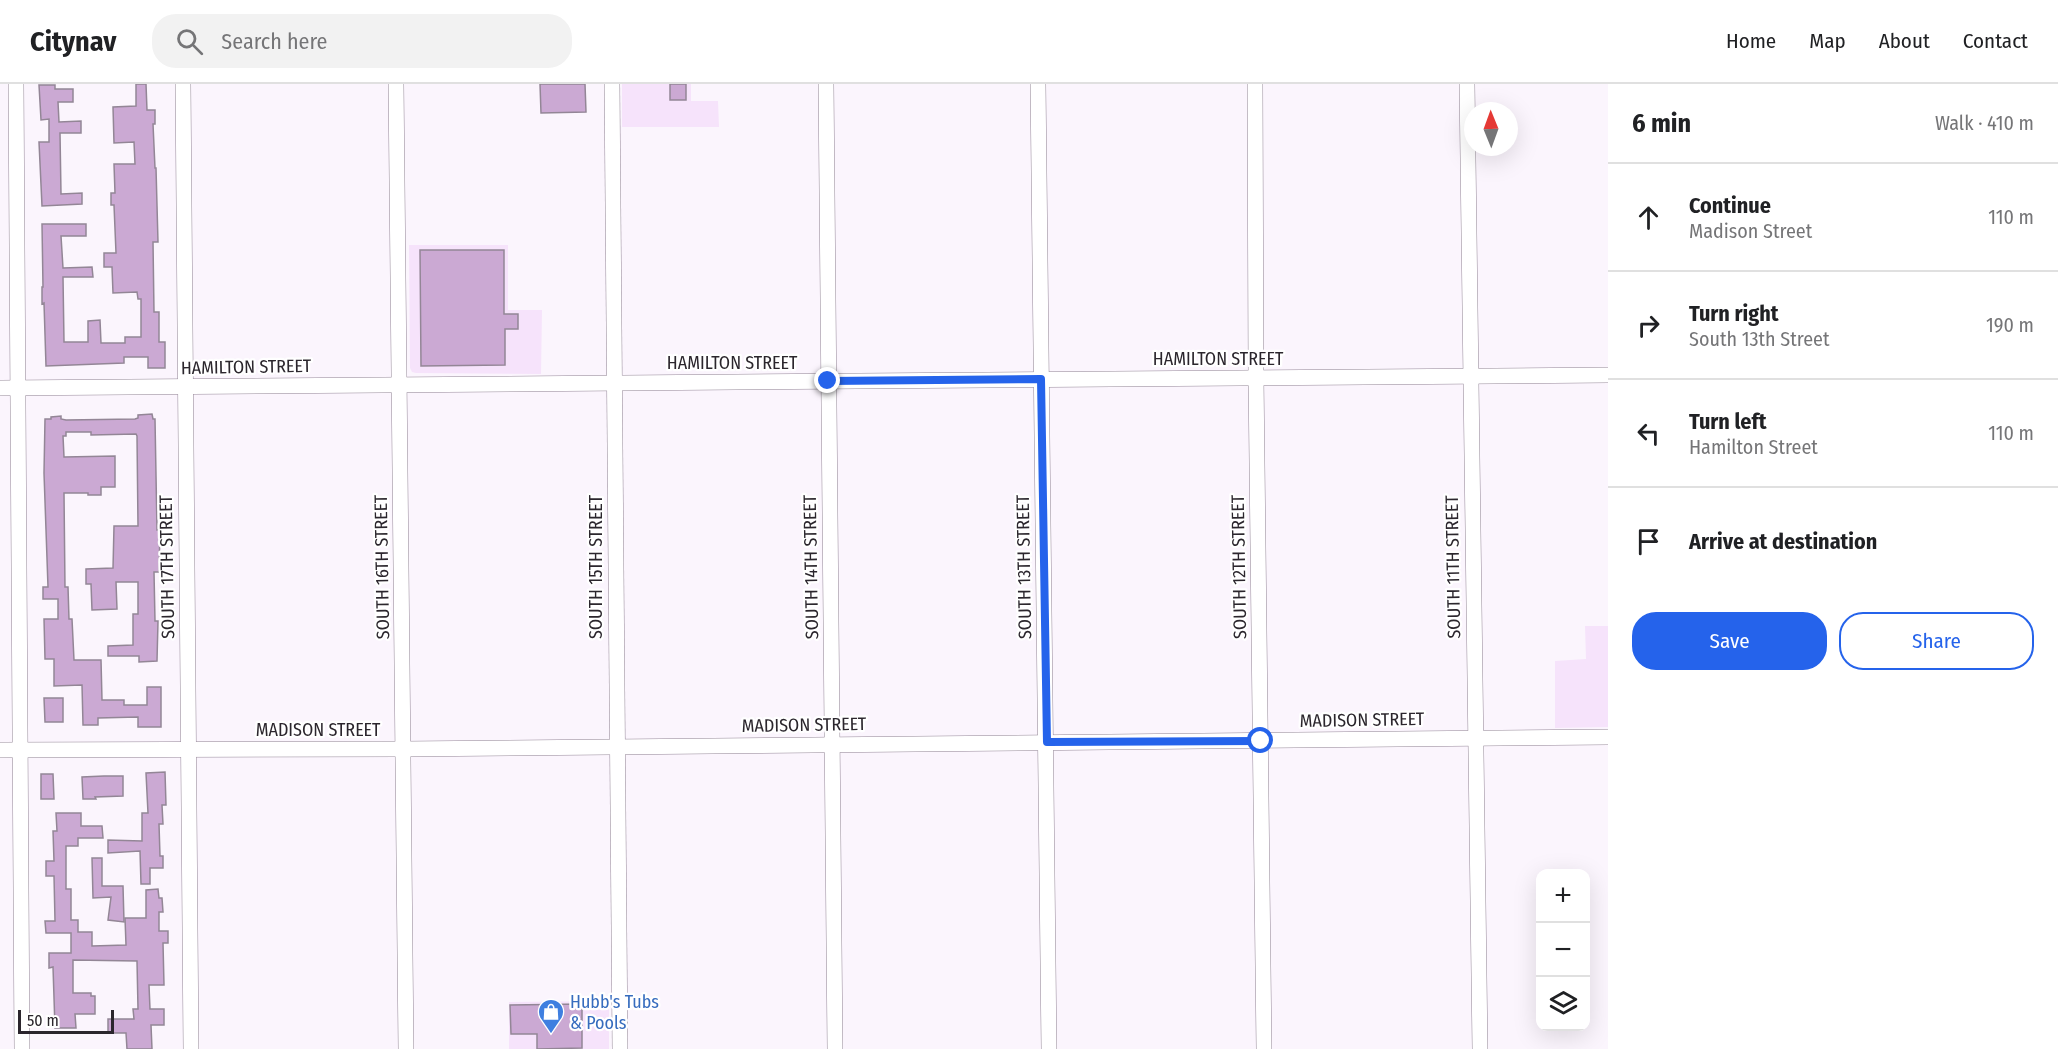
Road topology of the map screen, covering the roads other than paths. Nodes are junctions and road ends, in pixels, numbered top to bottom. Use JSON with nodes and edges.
{"nodes":[{"id":1,"x":16,"y":84,"type":"edge"},
{"id":2,"x":183,"y":84,"type":"edge"},
{"id":3,"x":396,"y":84,"type":"edge"},
{"id":4,"x":612,"y":84,"type":"edge"},
{"id":5,"x":826,"y":84,"type":"edge"},
{"id":6,"x":1038,"y":84,"type":"edge"},
{"id":7,"x":1255,"y":84,"type":"edge"},
{"id":8,"x":1467,"y":84,"type":"edge"},
{"id":9,"x":1608,"y":375,"type":"edge"},
{"id":10,"x":1470,"y":377,"type":"junction"},
{"id":11,"x":1256,"y":378,"type":"junction"},
{"id":12,"x":1041,"y":379,"type":"junction"},
{"id":13,"x":828,"y":381,"type":"junction"},
{"id":14,"x":616,"y":383,"type":"junction"},
{"id":15,"x":399,"y":385,"type":"junction"},
{"id":16,"x":0,"y":388,"type":"edge"},
{"id":17,"x":19,"y":388,"type":"junction"},
{"id":18,"x":185,"y":388,"type":"junction"},
{"id":19,"x":1608,"y":737,"type":"edge"},
{"id":20,"x":1476,"y":738,"type":"junction"},
{"id":21,"x":1261,"y":741,"type":"junction"},
{"id":22,"x":1047,"y":742,"type":"junction"},
{"id":23,"x":832,"y":745,"type":"junction"},
{"id":24,"x":616,"y":747,"type":"junction"},
{"id":25,"x":403,"y":749,"type":"junction"},
{"id":26,"x":0,"y":750,"type":"edge"},
{"id":27,"x":22,"y":750,"type":"junction"},
{"id":28,"x":188,"y":751,"type":"junction"},
{"id":29,"x":22,"y":1049,"type":"edge"},
{"id":30,"x":191,"y":1049,"type":"edge"},
{"id":31,"x":406,"y":1049,"type":"edge"},
{"id":32,"x":620,"y":1049,"type":"edge"},
{"id":33,"x":835,"y":1049,"type":"edge"},
{"id":34,"x":1049,"y":1049,"type":"edge"},
{"id":35,"x":1264,"y":1049,"type":"edge"},
{"id":36,"x":1480,"y":1049,"type":"edge"}],
"edges":[{"from":1,"to":17,"type":"street"},
{"from":2,"to":18,"type":"street","name":"SOUTH 17TH STREET"},
{"from":3,"to":15,"type":"street","name":"SOUTH 16TH STREET"},
{"from":4,"to":14,"type":"street","name":"SOUTH 15TH STREET"},
{"from":5,"to":13,"type":"street","name":"SOUTH 14TH STREET"},
{"from":6,"to":12,"type":"street","name":"SOUTH 13TH STREET"},
{"from":7,"to":11,"type":"street","name":"SOUTH 12TH STREET"},
{"from":8,"to":10,"type":"street","name":"SOUTH 11TH STREET"},
{"from":9,"to":10,"type":"street","name":"HAMILTON STREET"},
{"from":10,"to":11,"type":"street","name":"HAMILTON STREET"},
{"from":10,"to":20,"type":"street","name":"SOUTH 11TH STREET"},
{"from":11,"to":12,"type":"street","name":"HAMILTON STREET"},
{"from":11,"to":21,"type":"street","name":"SOUTH 12TH STREET"},
{"from":12,"to":13,"type":"street","name":"HAMILTON STREET"},
{"from":12,"to":22,"type":"street","name":"SOUTH 13TH STREET"},
{"from":13,"to":14,"type":"street","name":"HAMILTON STREET"},
{"from":13,"to":23,"type":"street","name":"SOUTH 14TH STREET"},
{"from":14,"to":15,"type":"street","name":"HAMILTON STREET"},
{"from":14,"to":24,"type":"street","name":"SOUTH 15TH STREET"},
{"from":15,"to":18,"type":"street","name":"HAMILTON STREET"},
{"from":15,"to":25,"type":"street","name":"SOUTH 16TH STREET"},
{"from":16,"to":17,"type":"street","name":"HAMILTON STREET"},
{"from":17,"to":18,"type":"street","name":"HAMILTON STREET"},
{"from":17,"to":27,"type":"street"},
{"from":18,"to":28,"type":"street","name":"SOUTH 17TH STREET"},
{"from":19,"to":20,"type":"street","name":"MADISON STREET"},
{"from":20,"to":21,"type":"street","name":"MADISON STREET"},
{"from":20,"to":36,"type":"street","name":"SOUTH 11TH STREET"},
{"from":21,"to":22,"type":"street","name":"MADISON STREET"},
{"from":21,"to":35,"type":"street","name":"SOUTH 12TH STREET"},
{"from":22,"to":23,"type":"street","name":"MADISON STREET"},
{"from":22,"to":34,"type":"street","name":"SOUTH 13TH STREET"},
{"from":23,"to":24,"type":"street","name":"MADISON STREET"},
{"from":23,"to":33,"type":"street","name":"SOUTH 14TH STREET"},
{"from":24,"to":25,"type":"street","name":"MADISON STREET"},
{"from":24,"to":32,"type":"street","name":"SOUTH 15TH STREET"},
{"from":25,"to":28,"type":"street","name":"MADISON STREET"},
{"from":25,"to":31,"type":"street","name":"SOUTH 16TH STREET"},
{"from":26,"to":27,"type":"street","name":"MADISON STREET"},
{"from":27,"to":28,"type":"street","name":"MADISON STREET"},
{"from":27,"to":29,"type":"street"},
{"from":28,"to":30,"type":"street","name":"SOUTH 17TH STREET"}]}
